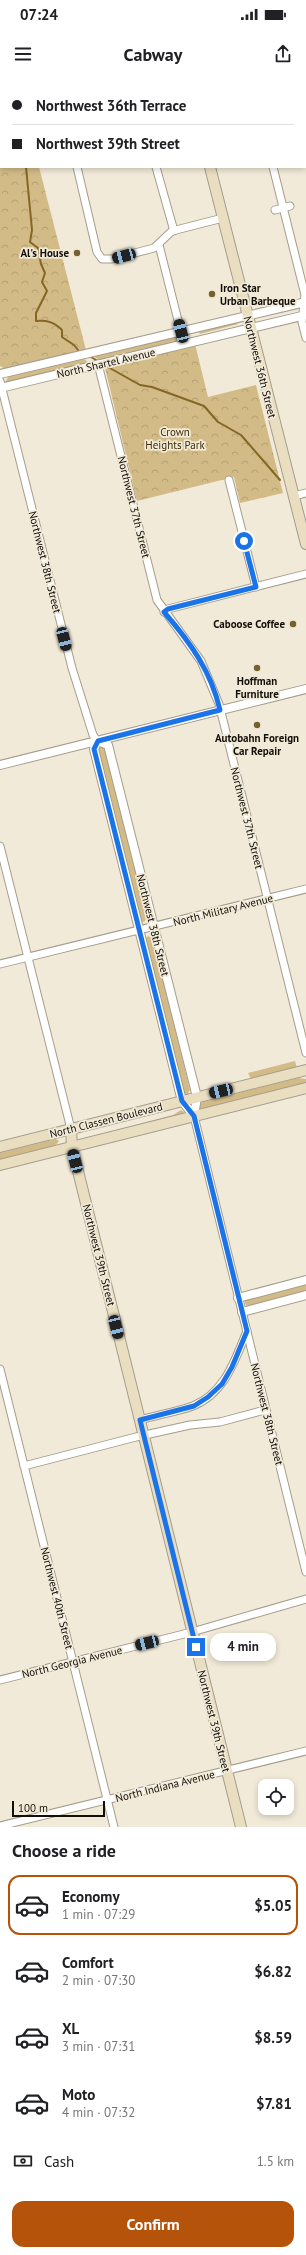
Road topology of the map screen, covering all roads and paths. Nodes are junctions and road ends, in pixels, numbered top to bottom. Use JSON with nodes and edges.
{"nodes":[{"id":1,"x":77,"y":168,"type":"edge"},
{"id":2,"x":156,"y":168,"type":"edge"},
{"id":3,"x":210,"y":168,"type":"edge"},
{"id":4,"x":273,"y":168,"type":"edge"},
{"id":5,"x":287,"y":207,"type":"junction"},
{"id":6,"x":275,"y":210,"type":"dead end"},
{"id":7,"x":222,"y":218,"type":"junction"},
{"id":8,"x":174,"y":231,"type":"junction"},
{"id":9,"x":158,"y":245,"type":"junction"},
{"id":10,"x":305,"y":302,"type":"edge"},
{"id":11,"x":304,"y":315,"type":"edge"},
{"id":12,"x":247,"y":316,"type":"junction"},
{"id":13,"x":250,"y":328,"type":"junction"},
{"id":14,"x":181,"y":331,"type":"junction"},
{"id":15,"x":306,"y":338,"type":"edge"},
{"id":16,"x":184,"y":344,"type":"junction"},
{"id":17,"x":97,"y":367,"type":"junction"},
{"id":18,"x":0,"y":374,"type":"edge"},
{"id":19,"x":1,"y":385,"type":"edge"},
{"id":20,"x":229,"y":480,"type":"dead end"},
{"id":21,"x":306,"y":493,"type":"edge"},
{"id":22,"x":294,"y":496,"type":"junction"},
{"id":23,"x":306,"y":544,"type":"edge"},
{"id":24,"x":306,"y":574,"type":"edge"},
{"id":25,"x":256,"y":587,"type":"junction"},
{"id":26,"x":164,"y":612,"type":"junction"},
{"id":27,"x":306,"y":689,"type":"edge"},
{"id":28,"x":220,"y":710,"type":"junction"},
{"id":29,"x":98,"y":741,"type":"junction"},
{"id":30,"x":0,"y":766,"type":"edge"},
{"id":31,"x":0,"y":846,"type":"edge"},
{"id":32,"x":306,"y":889,"type":"edge"},
{"id":33,"x":267,"y":899,"type":"junction"},
{"id":34,"x":153,"y":927,"type":"junction"},
{"id":35,"x":140,"y":931,"type":"junction"},
{"id":36,"x":28,"y":957,"type":"junction"},
{"id":37,"x":0,"y":964,"type":"edge"},
{"id":38,"x":306,"y":1053,"type":"edge"},
{"id":39,"x":306,"y":1070,"type":"edge"},
{"id":40,"x":306,"y":1088,"type":"edge"},
{"id":41,"x":196,"y":1097,"type":"junction"},
{"id":42,"x":182,"y":1101,"type":"junction"},
{"id":43,"x":194,"y":1116,"type":"junction"},
{"id":44,"x":71,"y":1129,"type":"junction"},
{"id":45,"x":0,"y":1147,"type":"edge"},
{"id":46,"x":72,"y":1147,"type":"junction"},
{"id":47,"x":0,"y":1165,"type":"edge"},
{"id":48,"x":306,"y":1280,"type":"edge"},
{"id":49,"x":306,"y":1295,"type":"edge"},
{"id":50,"x":238,"y":1298,"type":"junction"},
{"id":51,"x":242,"y":1312,"type":"junction"},
{"id":52,"x":247,"y":1331,"type":"junction"},
{"id":53,"x":1,"y":1374,"type":"edge"},
{"id":54,"x":265,"y":1410,"type":"junction"},
{"id":55,"x":140,"y":1420,"type":"junction"},
{"id":56,"x":144,"y":1436,"type":"junction"},
{"id":57,"x":24,"y":1466,"type":"junction"},
{"id":58,"x":306,"y":1572,"type":"edge"},
{"id":59,"x":306,"y":1599,"type":"edge"},
{"id":60,"x":192,"y":1632,"type":"junction"},
{"id":61,"x":73,"y":1661,"type":"junction"},
{"id":62,"x":0,"y":1680,"type":"edge"},
{"id":63,"x":306,"y":1751,"type":"edge"},
{"id":64,"x":227,"y":1771,"type":"junction"},
{"id":65,"x":107,"y":1800,"type":"junction"},
{"id":66,"x":0,"y":1826,"type":"edge"},
{"id":67,"x":114,"y":1827,"type":"edge"},
{"id":68,"x":241,"y":1827,"type":"edge"}],
"edges":[{"from":1,"to":9,"type":"street"},
{"from":2,"to":8,"type":"street"},
{"from":3,"to":7,"type":"main road","name":"Northwest 36th Street"},
{"from":4,"to":5,"type":"street"},
{"from":5,"to":6,"type":"street"},
{"from":5,"to":10,"type":"street"},
{"from":7,"to":8,"type":"street"},
{"from":7,"to":12,"type":"main road","name":"Northwest 36th Street"},
{"from":8,"to":9,"type":"street"},
{"from":9,"to":14,"type":"street"},
{"from":10,"to":11,"type":"street"},
{"from":10,"to":12,"type":"street","name":"North Shartel Avenue"},
{"from":11,"to":13,"type":"street","name":"North Shartel Avenue"},
{"from":11,"to":15,"type":"street"},
{"from":12,"to":13,"type":"main road","name":"Northwest 36th Street"},
{"from":12,"to":14,"type":"street","name":"North Shartel Avenue"},
{"from":13,"to":16,"type":"street","name":"North Shartel Avenue"},
{"from":13,"to":22,"type":"main road","name":"Northwest 36th Street"},
{"from":14,"to":16,"type":"street"},
{"from":14,"to":18,"type":"street","name":"North Shartel Avenue"},
{"from":16,"to":17,"type":"street","name":"North Shartel Avenue"},
{"from":17,"to":19,"type":"street","name":"North Shartel Avenue"},
{"from":17,"to":26,"type":"street","name":"Northwest 37th Street"},
{"from":19,"to":29,"type":"street","name":"Northwest 38th Street"},
{"from":20,"to":25,"type":"street"},
{"from":21,"to":22,"type":"street"},
{"from":22,"to":23,"type":"main road","name":"Northwest 36th Street"},
{"from":24,"to":25,"type":"street"},
{"from":25,"to":26,"type":"street"},
{"from":26,"to":28,"type":"street","name":"Northwest 37th Street"},
{"from":27,"to":28,"type":"street"},
{"from":28,"to":29,"type":"street"},
{"from":28,"to":33,"type":"street","name":"Northwest 37th Street"},
{"from":29,"to":30,"type":"street"},
{"from":29,"to":34,"type":"street","name":"Northwest 38th Street"},
{"from":29,"to":35,"type":"street","name":"Northwest 38th Street"},
{"from":31,"to":36,"type":"street","name":"Northwest 39th Street"},
{"from":32,"to":33,"type":"street","name":"North Military Avenue"},
{"from":33,"to":34,"type":"street","name":"North Military Avenue"},
{"from":33,"to":38,"type":"street","name":"Northwest 37th Street"},
{"from":34,"to":35,"type":"street","name":"North Military Avenue"},
{"from":34,"to":41,"type":"street","name":"Northwest 38th Street"},
{"from":35,"to":36,"type":"street","name":"North Military Avenue"},
{"from":35,"to":42,"type":"street","name":"Northwest 38th Street"},
{"from":36,"to":37,"type":"street","name":"North Military Avenue"},
{"from":36,"to":44,"type":"street","name":"Northwest 39th Street"},
{"from":39,"to":41,"type":"main road","name":"North Classen Boulevard"},
{"from":40,"to":43,"type":"main road","name":"North Classen Boulevard"},
{"from":41,"to":42,"type":"main road","name":"North Classen Boulevard"},
{"from":41,"to":43,"type":"street","name":"Northwest 38th Street"},
{"from":42,"to":43,"type":"street","name":"Northwest 38th Street"},
{"from":42,"to":44,"type":"main road","name":"North Classen Boulevard"},
{"from":43,"to":46,"type":"main road","name":"North Classen Boulevard"},
{"from":43,"to":50,"type":"street","name":"Northwest 38th Street"},
{"from":44,"to":45,"type":"main road","name":"North Classen Boulevard"},
{"from":44,"to":46,"type":"main road","name":"Northwest 39th Street"},
{"from":46,"to":47,"type":"main road","name":"North Classen Boulevard"},
{"from":46,"to":55,"type":"main road","name":"Northwest 39th Street"},
{"from":48,"to":50,"type":"street"},
{"from":49,"to":51,"type":"street"},
{"from":50,"to":51,"type":"street","name":"Northwest 38th Street"},
{"from":51,"to":52,"type":"street","name":"Northwest 38th Street"},
{"from":52,"to":54,"type":"street","name":"Northwest 38th Street"},
{"from":52,"to":55,"type":"street"},
{"from":53,"to":57,"type":"street","name":"Northwest 40th Street"},
{"from":54,"to":56,"type":"street"},
{"from":54,"to":58,"type":"street","name":"Northwest 38th Street"},
{"from":55,"to":56,"type":"main road","name":"Northwest 39th Street"},
{"from":56,"to":57,"type":"street"},
{"from":56,"to":60,"type":"main road","name":"Northwest 39th Street"},
{"from":57,"to":61,"type":"street","name":"Northwest 40th Street"},
{"from":59,"to":60,"type":"street","name":"North Georgia Avenue"},
{"from":60,"to":61,"type":"street","name":"North Georgia Avenue"},
{"from":60,"to":64,"type":"main road","name":"Northwest 39th Street"},
{"from":61,"to":62,"type":"street","name":"North Georgia Avenue"},
{"from":61,"to":65,"type":"street","name":"Northwest 40th Street"},
{"from":63,"to":64,"type":"street","name":"North Indiana Avenue"},
{"from":64,"to":65,"type":"street","name":"North Indiana Avenue"},
{"from":64,"to":68,"type":"main road","name":"Northwest 39th Street"},
{"from":65,"to":66,"type":"street","name":"North Indiana Avenue"},
{"from":65,"to":67,"type":"street","name":"Northwest 40th Street"}]}
